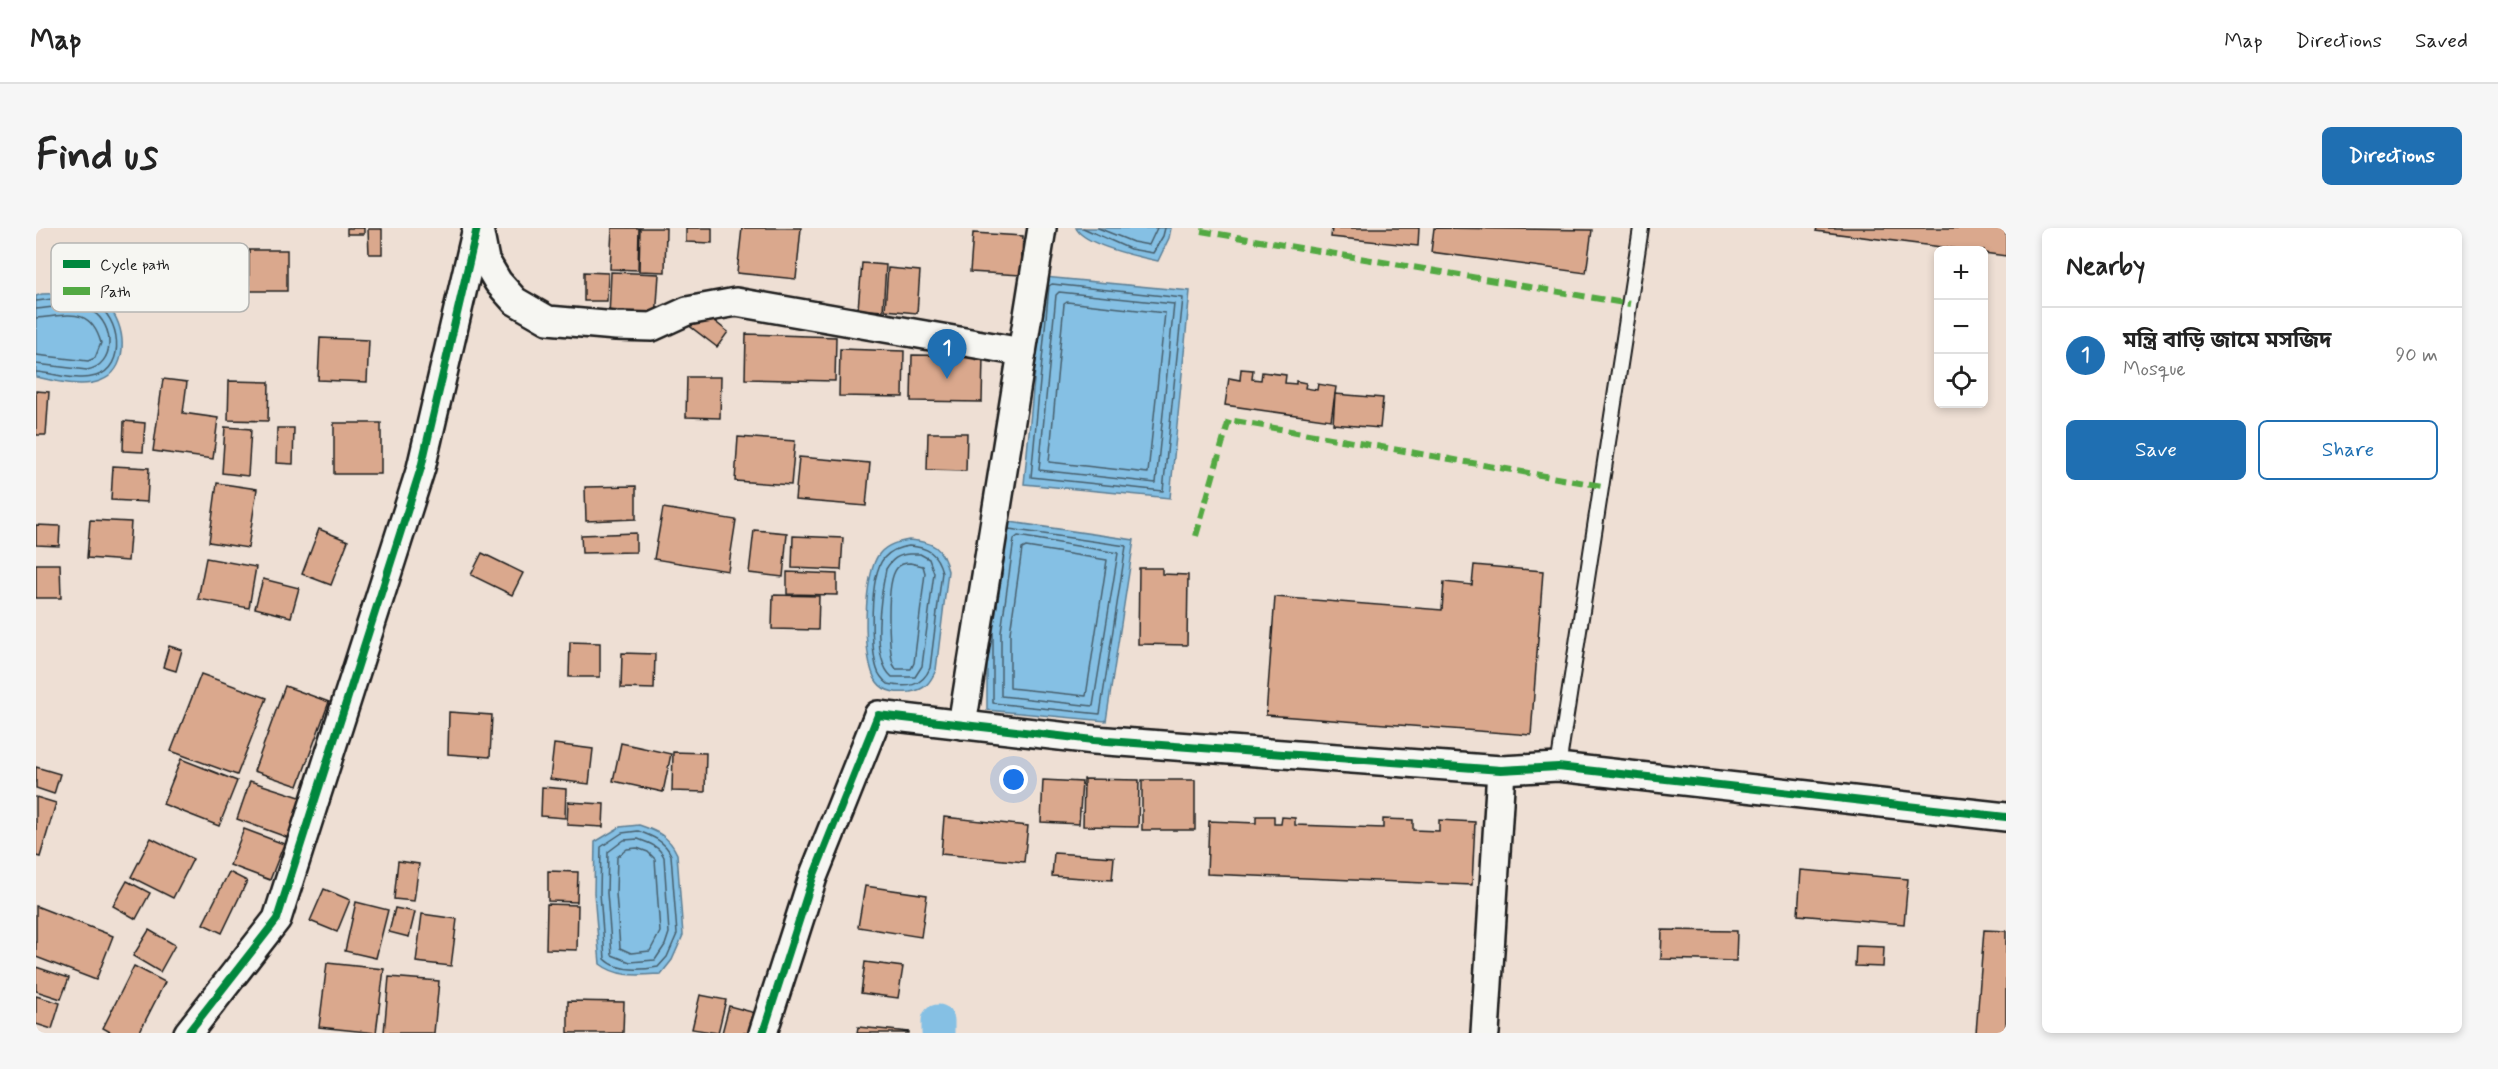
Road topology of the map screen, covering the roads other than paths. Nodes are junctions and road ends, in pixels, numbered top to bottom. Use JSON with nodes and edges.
{"nodes":[{"id":1,"x":478,"y":228,"type":"edge"},
{"id":2,"x":1042,"y":228,"type":"edge"},
{"id":3,"x":1641,"y":228,"type":"edge"},
{"id":4,"x":1022,"y":352,"type":"junction"},
{"id":5,"x":962,"y":724,"type":"junction"},
{"id":6,"x":1558,"y":767,"type":"junction"},
{"id":7,"x":1501,"y":770,"type":"junction"},
{"id":8,"x":2006,"y":817,"type":"edge"},
{"id":9,"x":188,"y":1033,"type":"edge"},
{"id":10,"x":763,"y":1033,"type":"edge"},
{"id":11,"x":1485,"y":1033,"type":"edge"}],
"edges":[{"from":1,"to":4,"type":"street"},
{"from":1,"to":9,"type":"street"},
{"from":2,"to":4,"type":"street"},
{"from":3,"to":6,"type":"lane"},
{"from":4,"to":5,"type":"street"},
{"from":5,"to":7,"type":"street"},
{"from":5,"to":10,"type":"street"},
{"from":6,"to":7,"type":"street"},
{"from":6,"to":8,"type":"street"},
{"from":7,"to":11,"type":"street"}]}
